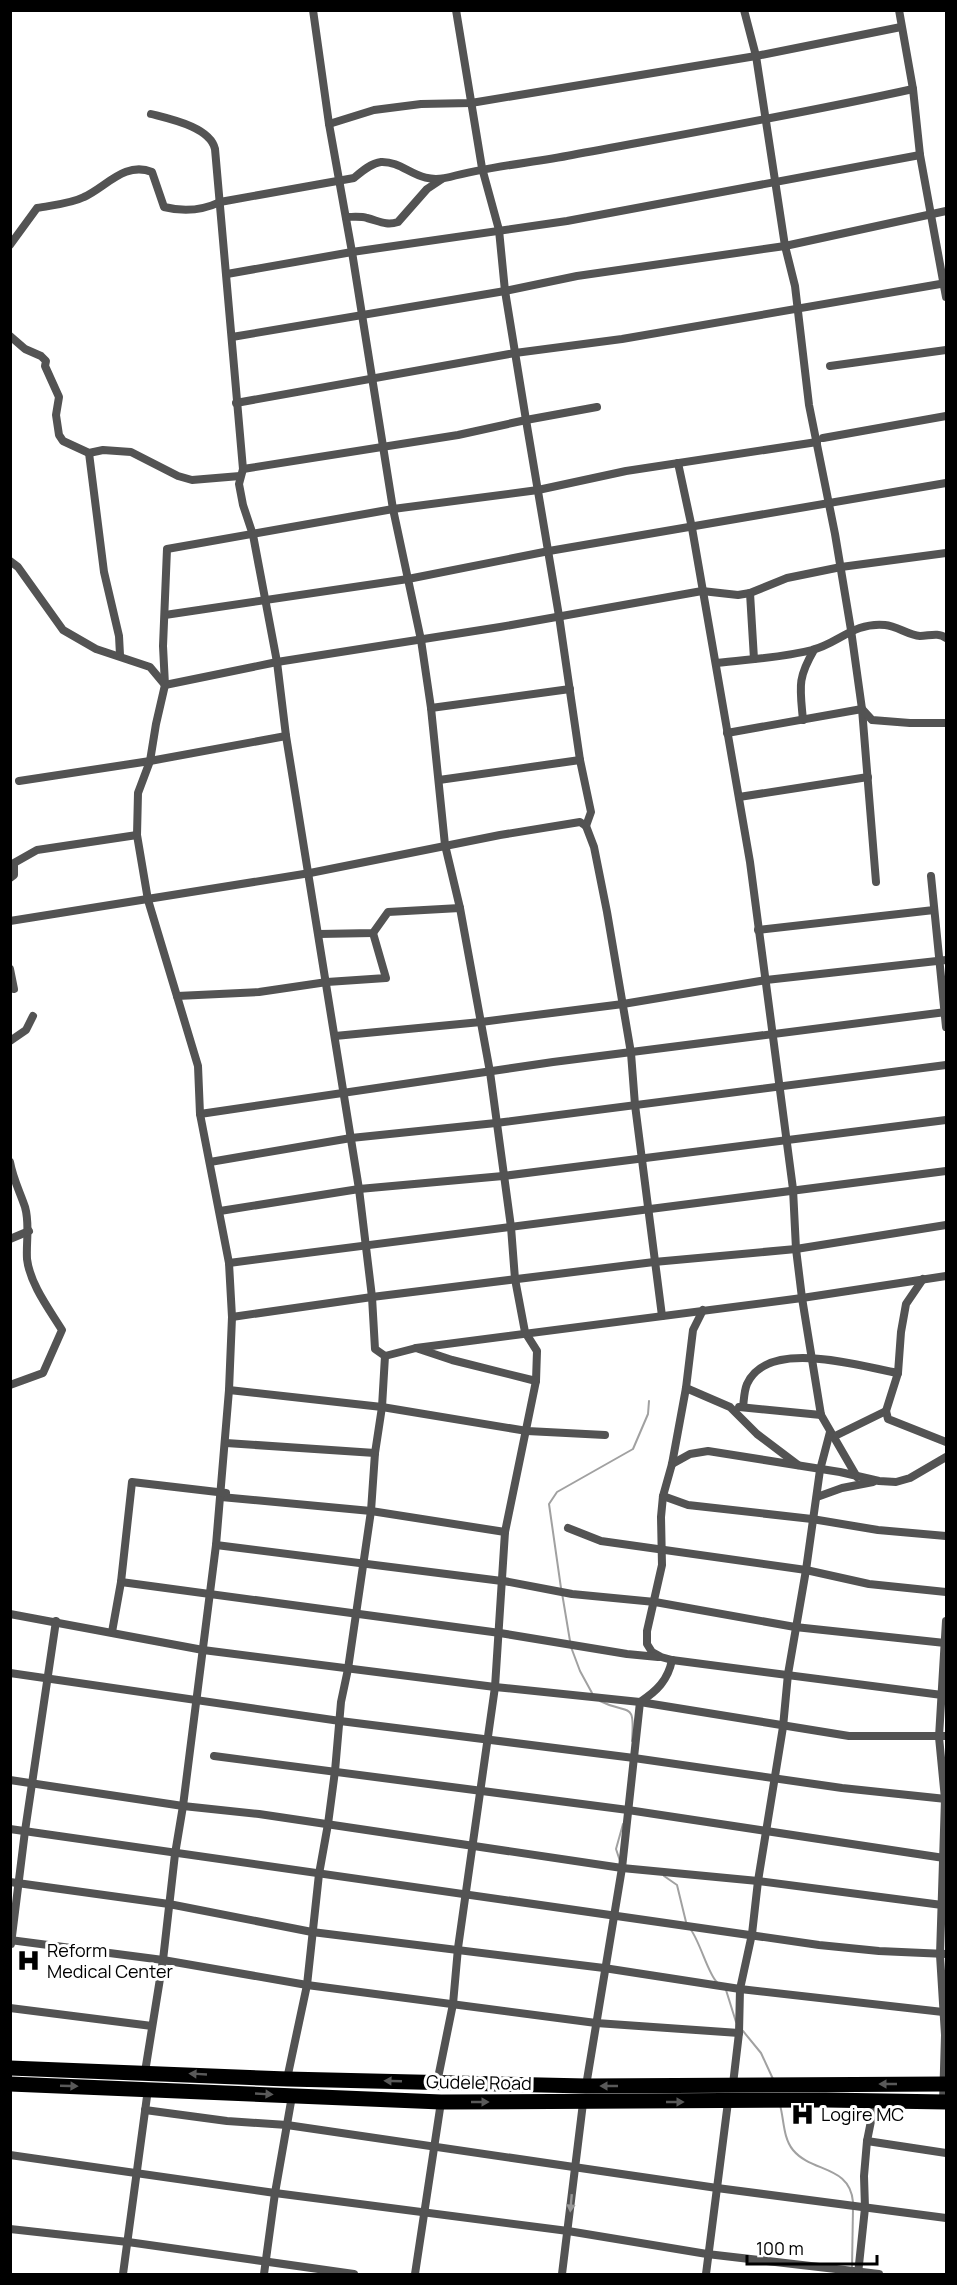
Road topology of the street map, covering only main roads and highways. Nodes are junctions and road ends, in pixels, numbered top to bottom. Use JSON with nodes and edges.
{"nodes":[{"id":1,"x":10,"y":2068,"type":"edge"},
{"id":2,"x":10,"y":2084,"type":"edge"},
{"id":3,"x":944,"y":2084,"type":"edge"},
{"id":4,"x":945,"y":2102,"type":"edge"}],
"edges":[{"from":3,"to":1,"type":"highway","name":"Gudele Road","one_way":true},
{"from":2,"to":4,"type":"highway","name":"Gudele Road","one_way":true}]}
